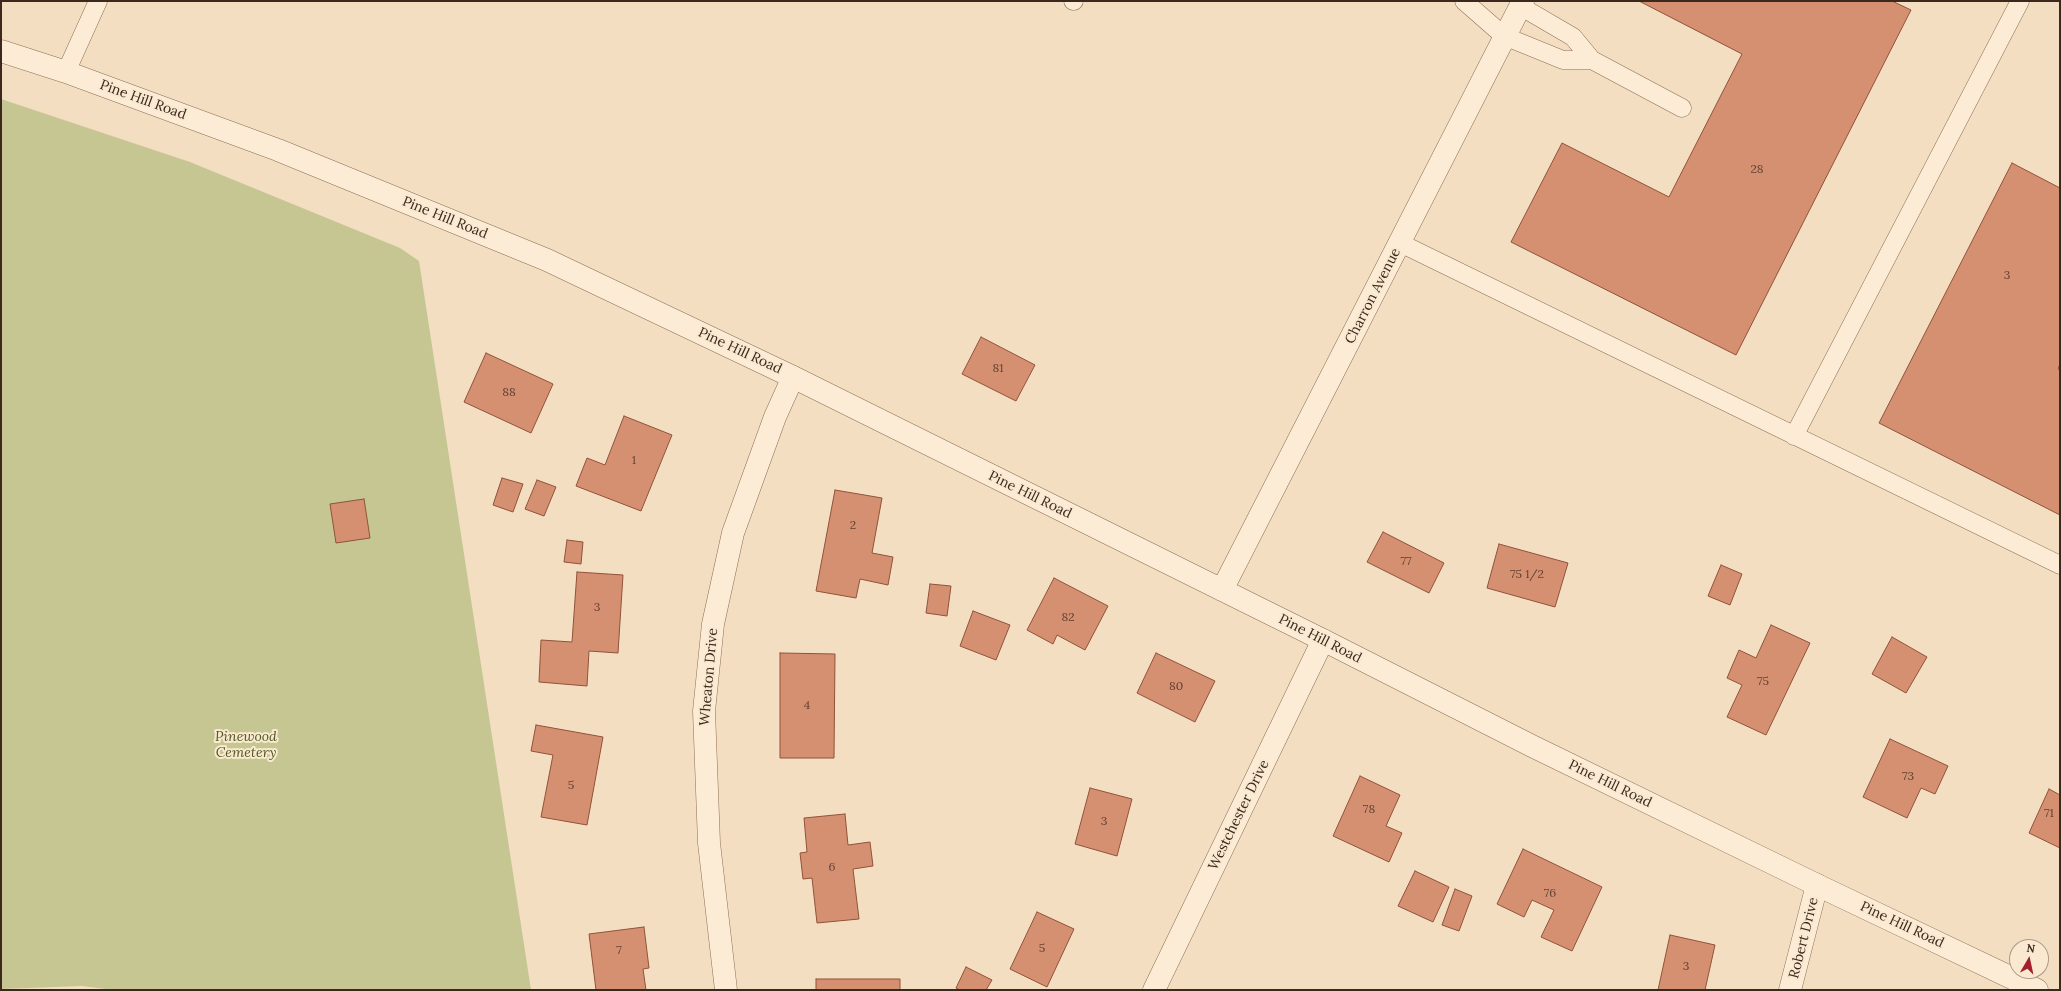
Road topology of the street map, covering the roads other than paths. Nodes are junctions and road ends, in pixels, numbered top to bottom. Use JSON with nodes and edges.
{"nodes":[{"id":1,"x":98,"y":1,"type":"edge"},
{"id":2,"x":1464,"y":1,"type":"edge"},
{"id":3,"x":2020,"y":1,"type":"edge"},
{"id":4,"x":1521,"y":4,"type":"edge"},
{"id":5,"x":1504,"y":36,"type":"junction"},
{"id":6,"x":1,"y":51,"type":"edge"},
{"id":7,"x":1592,"y":60,"type":"junction"},
{"id":8,"x":66,"y":72,"type":"junction"},
{"id":9,"x":1682,"y":108,"type":"dead end"},
{"id":10,"x":1400,"y":243,"type":"junction"},
{"id":11,"x":793,"y":377,"type":"junction"},
{"id":12,"x":1794,"y":436,"type":"junction"},
{"id":13,"x":2060,"y":565,"type":"edge"},
{"id":14,"x":1222,"y":590,"type":"junction"},
{"id":15,"x":1324,"y":640,"type":"junction"},
{"id":16,"x":1817,"y":885,"type":"junction"},
{"id":17,"x":726,"y":990,"type":"edge"},
{"id":18,"x":1154,"y":990,"type":"edge"},
{"id":19,"x":1790,"y":990,"type":"edge"},
{"id":20,"x":2037,"y":990,"type":"edge"}],
"edges":[{"from":1,"to":8,"type":"lane"},
{"from":2,"to":5,"type":"lane"},
{"from":3,"to":12,"type":"lane"},
{"from":4,"to":5,"type":"street","name":"Charron Avenue"},
{"from":4,"to":7,"type":"lane"},
{"from":5,"to":7,"type":"lane"},
{"from":5,"to":10,"type":"street","name":"Charron Avenue"},
{"from":6,"to":8,"type":"street","name":"Pine Hill Road"},
{"from":7,"to":9,"type":"lane"},
{"from":8,"to":11,"type":"street","name":"Pine Hill Road"},
{"from":10,"to":12,"type":"lane"},
{"from":10,"to":14,"type":"street","name":"Charron Avenue"},
{"from":11,"to":14,"type":"street","name":"Pine Hill Road"},
{"from":11,"to":17,"type":"street","name":"Wheaton Drive"},
{"from":12,"to":13,"type":"lane"},
{"from":14,"to":15,"type":"street","name":"Pine Hill Road"},
{"from":15,"to":16,"type":"street","name":"Pine Hill Road"},
{"from":15,"to":18,"type":"street","name":"Westchester Drive"},
{"from":16,"to":19,"type":"street","name":"Robert Drive"},
{"from":16,"to":20,"type":"street","name":"Pine Hill Road"}]}
